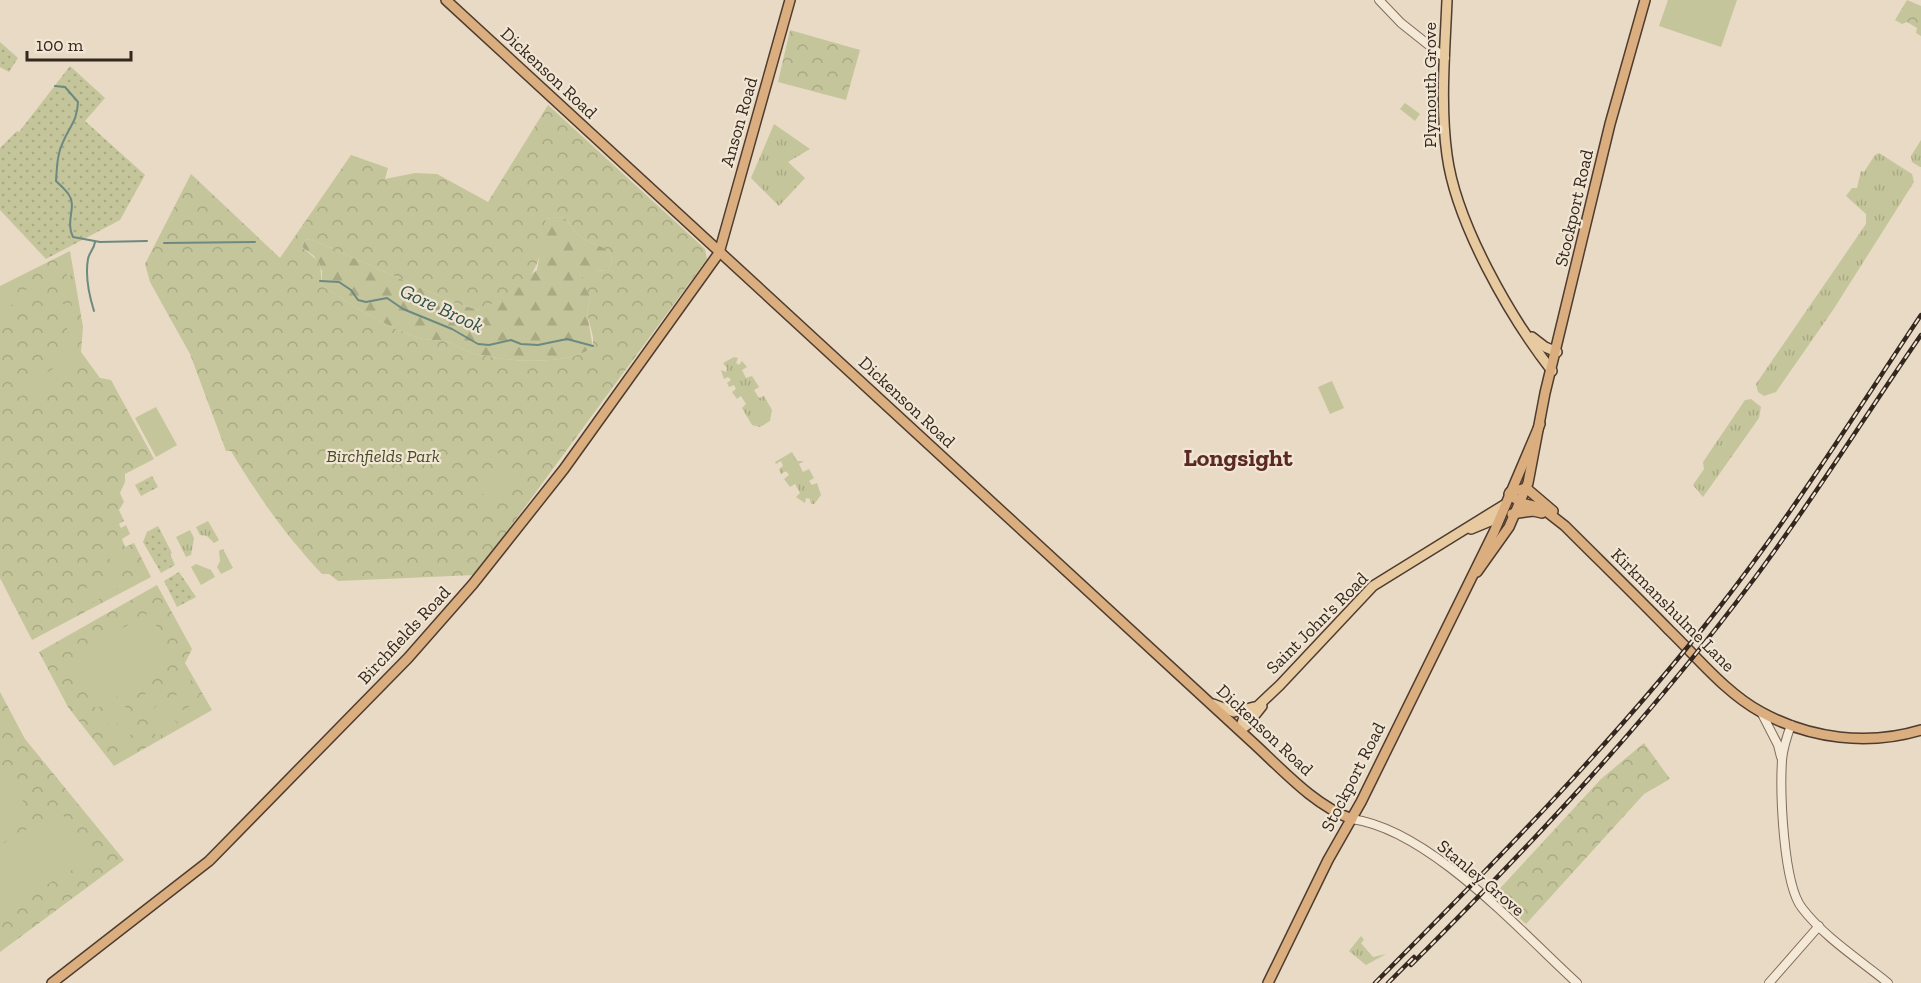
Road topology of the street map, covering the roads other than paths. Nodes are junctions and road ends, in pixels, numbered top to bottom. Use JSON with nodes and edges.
{"nodes":[{"id":1,"x":446,"y":0,"type":"edge"},
{"id":2,"x":790,"y":0,"type":"edge"},
{"id":3,"x":1379,"y":0,"type":"edge"},
{"id":4,"x":1447,"y":0,"type":"edge"},
{"id":5,"x":1645,"y":0,"type":"edge"},
{"id":6,"x":1445,"y":58,"type":"junction"},
{"id":7,"x":719,"y":252,"type":"junction"},
{"id":8,"x":1526,"y":332,"type":"junction"},
{"id":9,"x":1557,"y":352,"type":"junction"},
{"id":10,"x":1552,"y":371,"type":"junction"},
{"id":11,"x":1540,"y":424,"type":"junction"},
{"id":12,"x":1526,"y":488,"type":"junction"},
{"id":13,"x":1510,"y":493,"type":"junction"},
{"id":14,"x":1521,"y":503,"type":"junction"},
{"id":15,"x":1504,"y":505,"type":"junction"},
{"id":16,"x":1516,"y":513,"type":"junction"},
{"id":17,"x":1500,"y":517,"type":"junction"},
{"id":18,"x":1565,"y":526,"type":"junction"},
{"id":19,"x":1460,"y":533,"type":"junction"},
{"id":20,"x":1466,"y":585,"type":"junction"},
{"id":21,"x":1267,"y":696,"type":"junction"},
{"id":22,"x":1211,"y":703,"type":"junction"},
{"id":23,"x":1256,"y":706,"type":"junction"},
{"id":24,"x":1761,"y":712,"type":"junction"},
{"id":25,"x":1791,"y":725,"type":"junction"},
{"id":26,"x":1240,"y":730,"type":"junction"},
{"id":27,"x":1921,"y":730,"type":"edge"},
{"id":28,"x":1782,"y":761,"type":"junction"},
{"id":29,"x":1352,"y":819,"type":"junction"},
{"id":30,"x":1818,"y":926,"type":"junction"},
{"id":31,"x":1268,"y":982,"type":"edge"},
{"id":32,"x":52,"y":983,"type":"edge"},
{"id":33,"x":1577,"y":983,"type":"edge"},
{"id":34,"x":1769,"y":983,"type":"edge"},
{"id":35,"x":1888,"y":983,"type":"edge"}],
"edges":[{"from":1,"to":7,"type":"highway","name":"Dickenson Road"},
{"from":2,"to":7,"type":"highway","name":"Anson Road"},
{"from":3,"to":6,"type":"street"},
{"from":4,"to":6,"type":"main road","name":"Plymouth Grove"},
{"from":5,"to":9,"type":"highway","name":"Stockport Road"},
{"from":6,"to":8,"type":"main road","name":"Plymouth Grove"},
{"from":7,"to":22,"type":"highway","name":"Dickenson Road"},
{"from":7,"to":32,"type":"highway","name":"Birchfields Road"},
{"from":8,"to":9,"type":"main road","name":"Plymouth Grove"},
{"from":8,"to":10,"type":"main road","name":"Plymouth Grove"},
{"from":9,"to":10,"type":"highway","name":"Stockport Road"},
{"from":10,"to":11,"type":"highway","name":"Stockport Road"},
{"from":11,"to":12,"type":"highway","name":"Stockport Road"},
{"from":11,"to":13,"type":"highway","name":"Stockport Road"},
{"from":12,"to":13,"type":"highway"},
{"from":12,"to":14,"type":"highway","name":"Stockport Road"},
{"from":12,"to":18,"type":"highway"},
{"from":13,"to":14,"type":"highway"},
{"from":13,"to":15,"type":"highway","name":"Stockport Road"},
{"from":14,"to":16,"type":"highway","name":"Stockport Road"},
{"from":14,"to":18,"type":"highway"},
{"from":15,"to":17,"type":"highway","name":"Stockport Road"},
{"from":15,"to":19,"type":"main road","name":"Saint John's Road"},
{"from":16,"to":17,"type":"highway"},
{"from":16,"to":18,"type":"highway"},
{"from":16,"to":20,"type":"highway","name":"Stockport Road"},
{"from":17,"to":19,"type":"main road","name":"Saint John's Road"},
{"from":17,"to":20,"type":"highway","name":"Stockport Road"},
{"from":18,"to":24,"type":"highway","name":"Kirkmanshulme Lane"},
{"from":19,"to":21,"type":"main road","name":"Saint John's Road"},
{"from":20,"to":29,"type":"highway","name":"Stockport Road"},
{"from":21,"to":23,"type":"main road","name":"Saint John's Road"},
{"from":21,"to":26,"type":"main road"},
{"from":22,"to":23,"type":"main road"},
{"from":22,"to":26,"type":"highway","name":"Dickenson Road"},
{"from":23,"to":26,"type":"main road","name":"Saint John's Road"},
{"from":24,"to":25,"type":"highway","name":"Kirkmanshulme Lane"},
{"from":24,"to":28,"type":"street","name":"Kirkmanshulme Lane"},
{"from":25,"to":27,"type":"highway"},
{"from":25,"to":28,"type":"street","name":"Kirkmanshulme Lane"},
{"from":26,"to":29,"type":"highway","name":"Dickenson Road"},
{"from":28,"to":30,"type":"street","name":"Kirkmanshulme Lane"},
{"from":29,"to":31,"type":"highway","name":"Stockport Road"},
{"from":29,"to":33,"type":"street","name":"Stanley Grove"},
{"from":30,"to":34,"type":"street"},
{"from":30,"to":35,"type":"street","name":"Kirkmanshulme Lane"}]}
